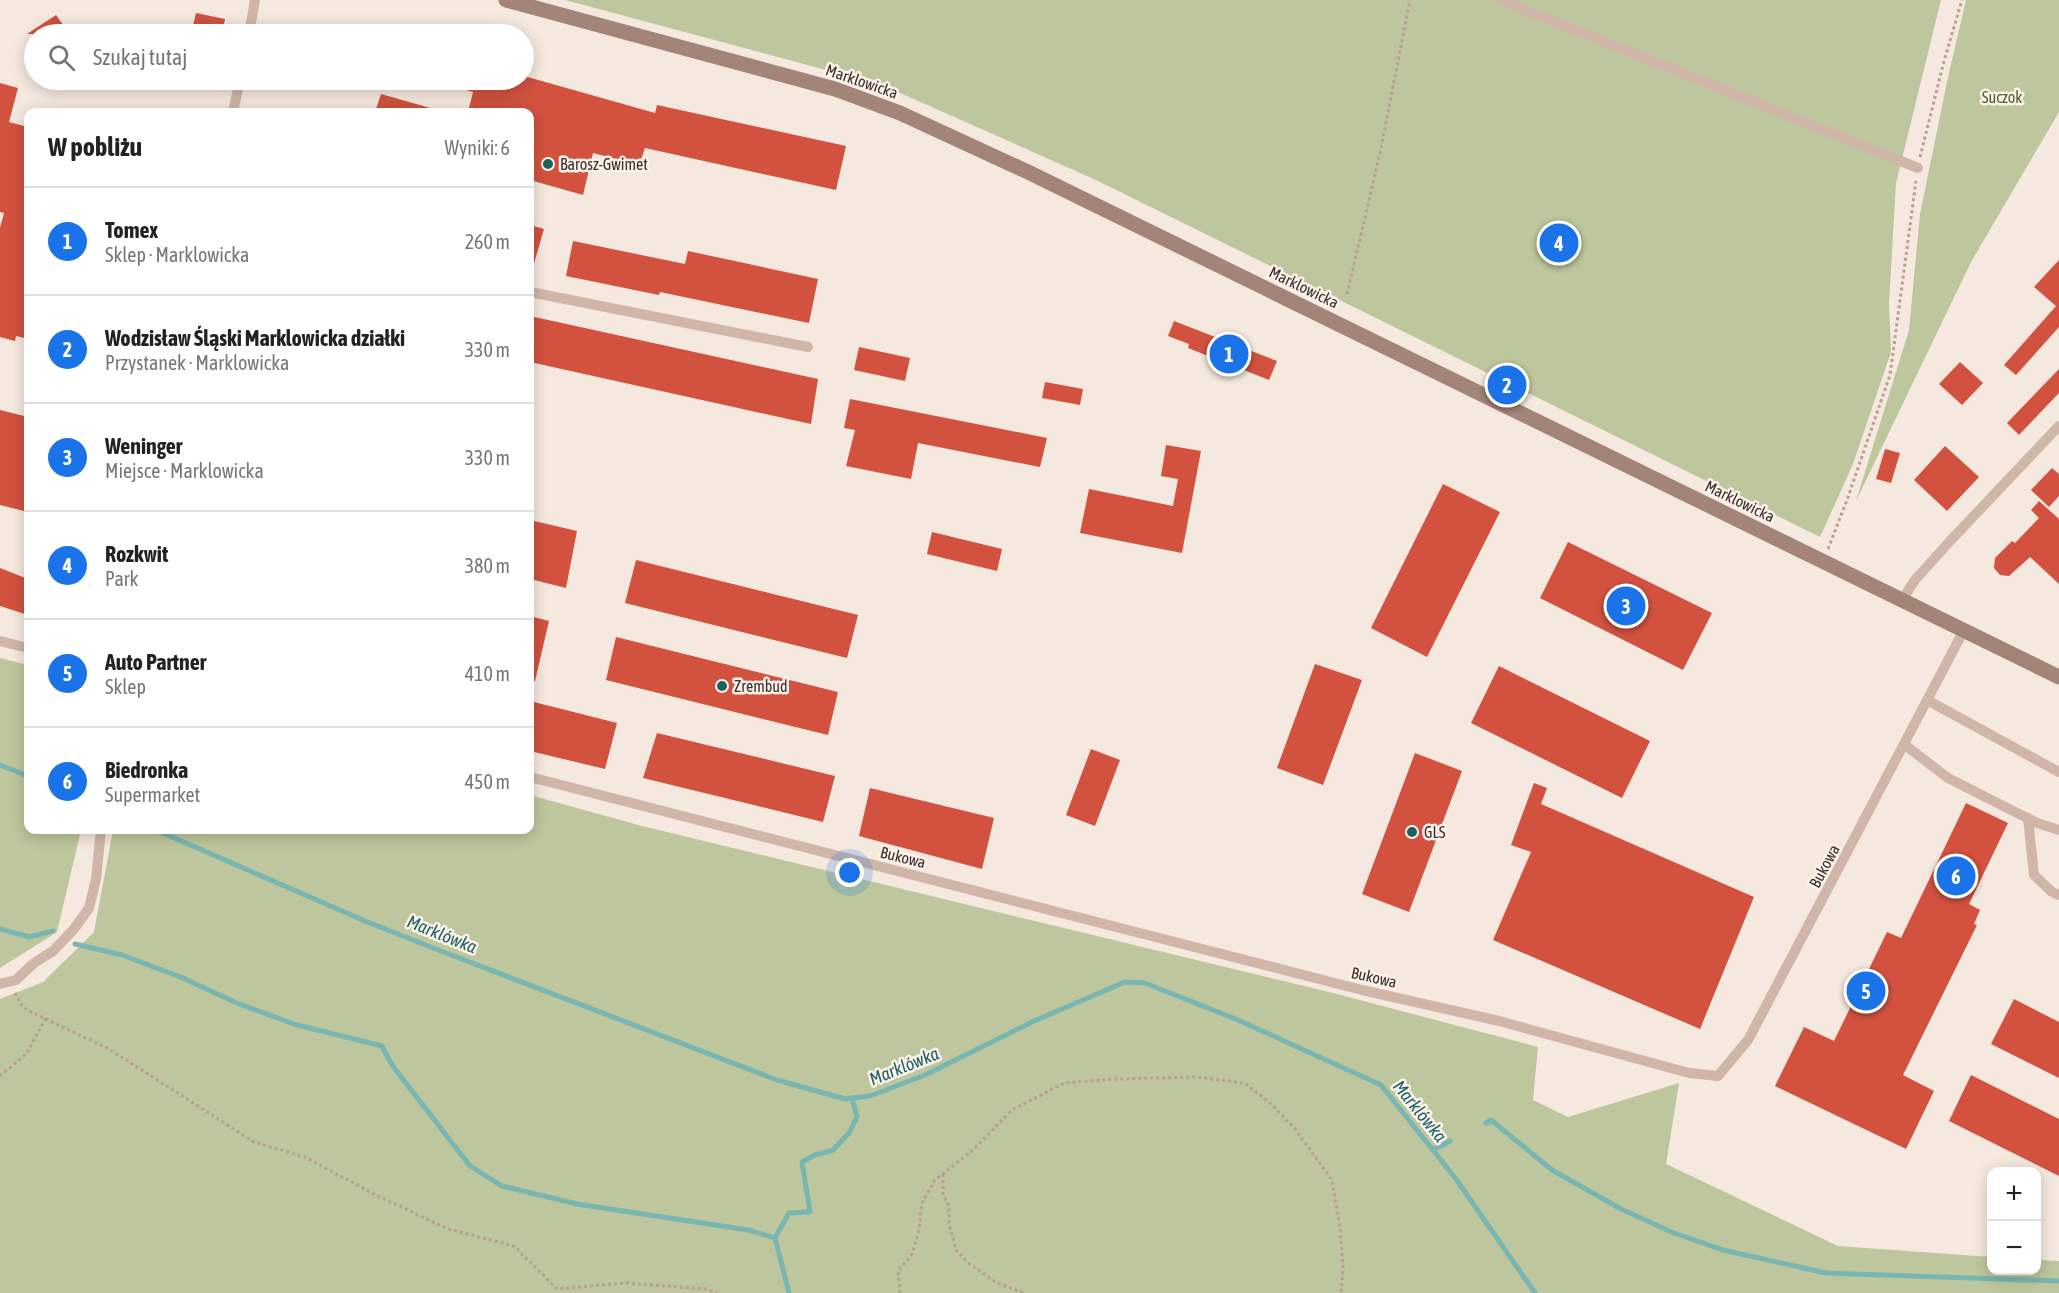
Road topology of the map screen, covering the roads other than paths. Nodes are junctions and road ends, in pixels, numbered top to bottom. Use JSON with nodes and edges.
{"nodes":[{"id":1,"x":255,"y":0,"type":"edge"},
{"id":2,"x":506,"y":0,"type":"edge"},
{"id":3,"x":1501,"y":0,"type":"edge"},
{"id":4,"x":251,"y":24,"type":"edge"},
{"id":5,"x":238,"y":90,"type":"edge"},
{"id":6,"x":234,"y":108,"type":"edge"},
{"id":7,"x":1918,"y":168,"type":"road end"},
{"id":8,"x":534,"y":293,"type":"edge"},
{"id":9,"x":808,"y":347,"type":"dead end"},
{"id":10,"x":2059,"y":426,"type":"edge"},
{"id":11,"x":1902,"y":600,"type":"junction"},
{"id":12,"x":1964,"y":630,"type":"junction"},
{"id":13,"x":0,"y":641,"type":"edge"},
{"id":14,"x":24,"y":647,"type":"edge"},
{"id":15,"x":2059,"y":677,"type":"edge"},
{"id":16,"x":1927,"y":700,"type":"junction"},
{"id":17,"x":1905,"y":745,"type":"junction"},
{"id":18,"x":2059,"y":772,"type":"edge"},
{"id":19,"x":534,"y":778,"type":"edge"},
{"id":20,"x":2028,"y":818,"type":"junction"},
{"id":21,"x":2059,"y":830,"type":"edge"},
{"id":22,"x":101,"y":834,"type":"edge"},
{"id":23,"x":2059,"y":895,"type":"edge"},
{"id":24,"x":0,"y":984,"type":"edge"}],
"edges":[{"from":1,"to":4,"type":"lane"},
{"from":2,"to":11,"type":"main road","name":"Marklowicka"},
{"from":3,"to":7,"type":"lane"},
{"from":5,"to":6,"type":"lane"},
{"from":8,"to":9,"type":"lane"},
{"from":10,"to":11,"type":"lane"},
{"from":11,"to":12,"type":"main road","name":"Marklowicka"},
{"from":12,"to":15,"type":"main road","name":"Marklowicka"},
{"from":12,"to":16,"type":"lane","name":"Bukowa"},
{"from":13,"to":14,"type":"lane"},
{"from":16,"to":17,"type":"lane","name":"Bukowa"},
{"from":16,"to":18,"type":"lane"},
{"from":17,"to":19,"type":"lane","name":"Bukowa"},
{"from":17,"to":20,"type":"lane"},
{"from":20,"to":21,"type":"lane"},
{"from":20,"to":23,"type":"lane"},
{"from":22,"to":24,"type":"lane"}]}
